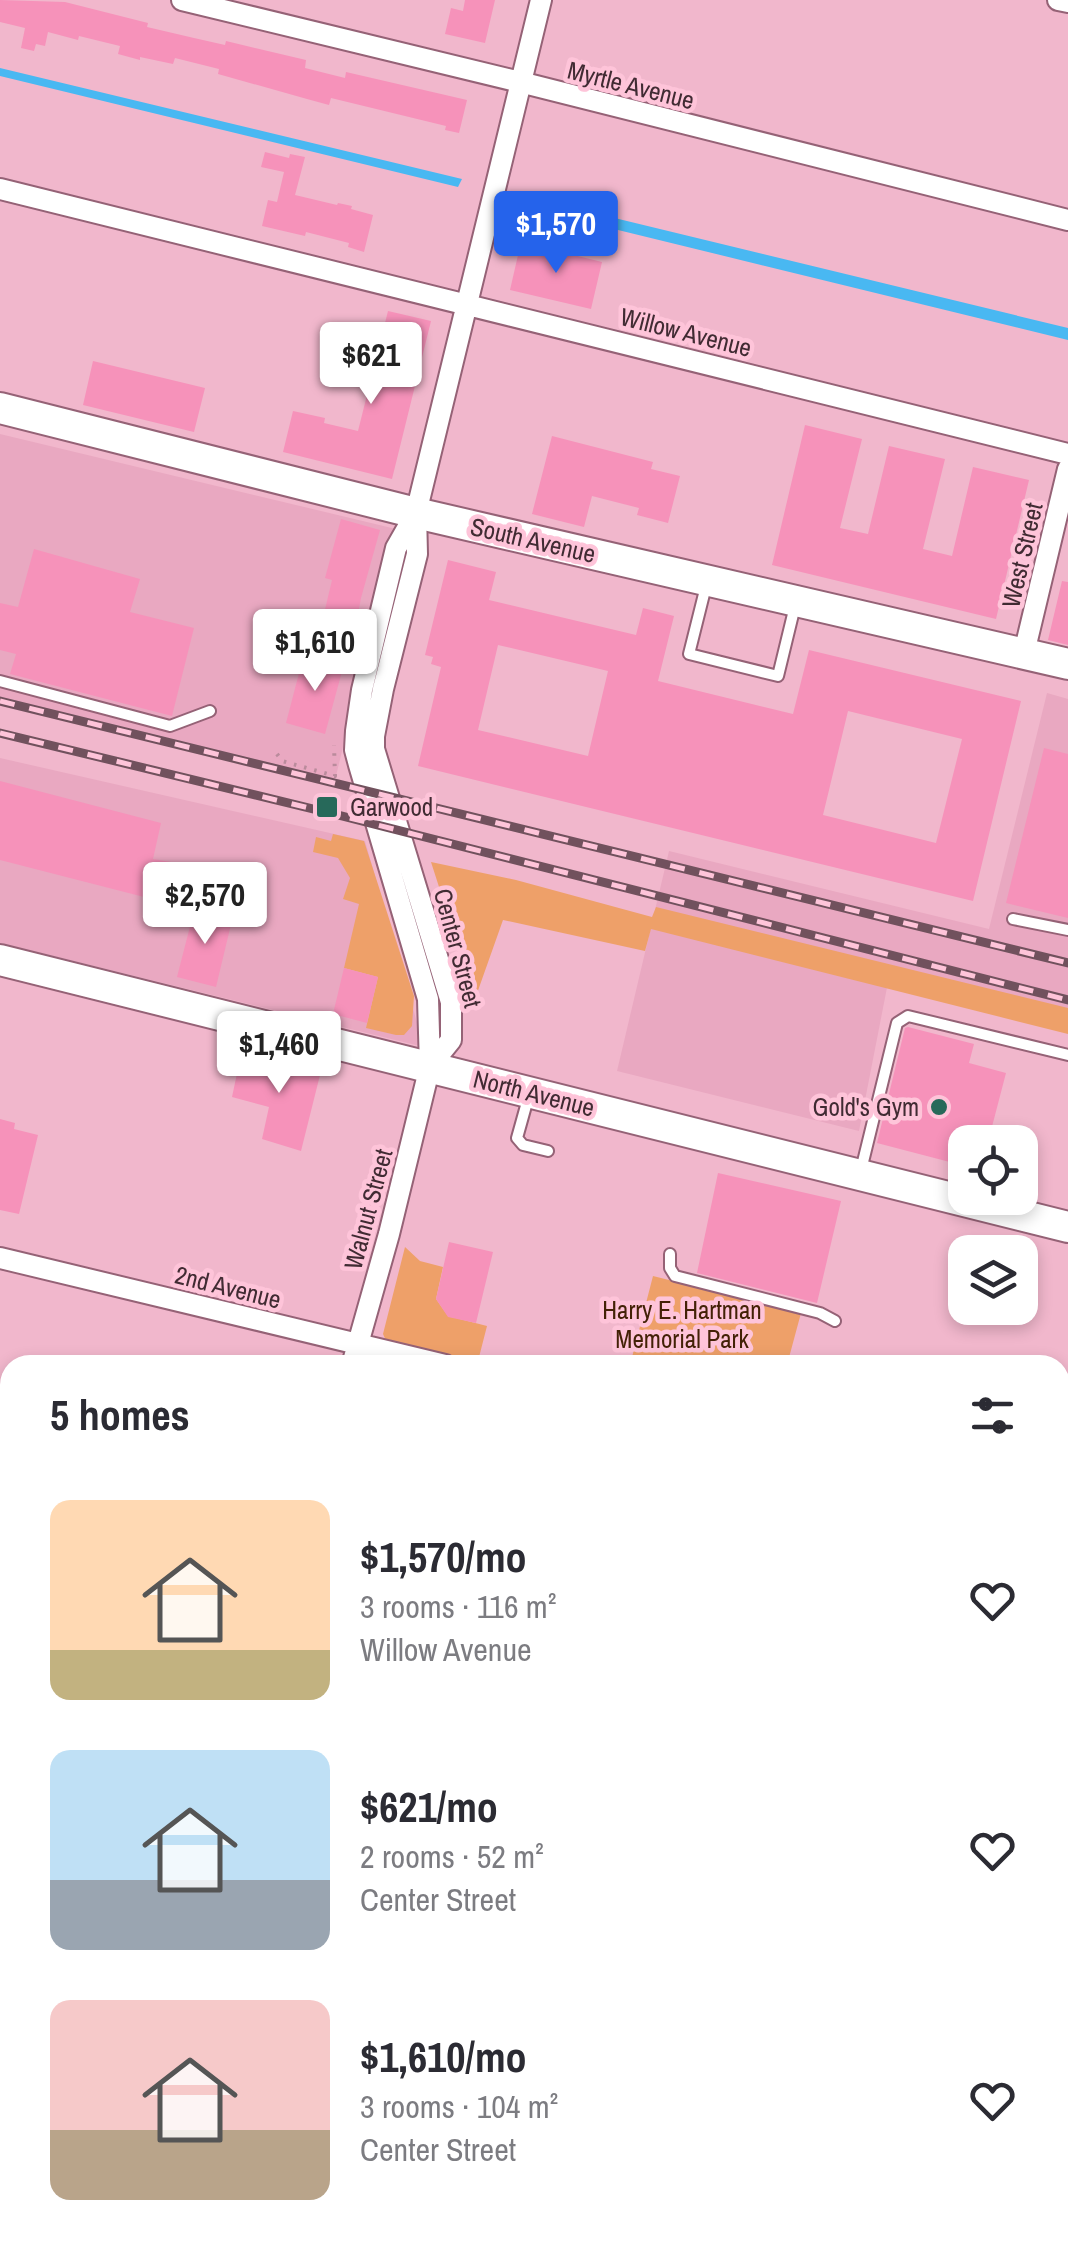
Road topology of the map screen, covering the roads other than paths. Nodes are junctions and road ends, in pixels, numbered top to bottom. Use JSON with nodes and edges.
{"nodes":[{"id":1,"x":182,"y":0,"type":"edge"},
{"id":2,"x":541,"y":0,"type":"edge"},
{"id":3,"x":1058,"y":0,"type":"edge"},
{"id":4,"x":1068,"y":2,"type":"edge"},
{"id":5,"x":520,"y":82,"type":"junction"},
{"id":6,"x":0,"y":189,"type":"edge"},
{"id":7,"x":1068,"y":220,"type":"edge"},
{"id":8,"x":468,"y":304,"type":"junction"},
{"id":9,"x":0,"y":408,"type":"edge"},
{"id":10,"x":1068,"y":454,"type":"edge"},
{"id":11,"x":1068,"y":468,"type":"edge"},
{"id":12,"x":416,"y":512,"type":"junction"},
{"id":13,"x":708,"y":580,"type":"junction"},
{"id":14,"x":796,"y":601,"type":"junction"},
{"id":15,"x":1024,"y":653,"type":"junction"},
{"id":16,"x":1068,"y":664,"type":"edge"},
{"id":17,"x":0,"y":681,"type":"edge"},
{"id":18,"x":210,"y":711,"type":"dead end"},
{"id":19,"x":1013,"y":919,"type":"dead end"},
{"id":20,"x":1068,"y":930,"type":"edge"},
{"id":21,"x":0,"y":960,"type":"edge"},
{"id":22,"x":1068,"y":1056,"type":"edge"},
{"id":23,"x":430,"y":1066,"type":"junction"},
{"id":24,"x":530,"y":1092,"type":"junction"},
{"id":25,"x":548,"y":1151,"type":"dead end"},
{"id":26,"x":860,"y":1176,"type":"junction"},
{"id":27,"x":1068,"y":1227,"type":"edge"},
{"id":28,"x":670,"y":1254,"type":"dead end"},
{"id":29,"x":0,"y":1258,"type":"edge"},
{"id":30,"x":835,"y":1321,"type":"dead end"},
{"id":31,"x":357,"y":1344,"type":"junction"},
{"id":32,"x":354,"y":1355,"type":"edge"},
{"id":33,"x":403,"y":1355,"type":"edge"}],
"edges":[{"from":1,"to":5,"type":"street","name":"Myrtle Avenue"},
{"from":2,"to":5,"type":"street","name":"Center Street"},
{"from":3,"to":4,"type":"street"},
{"from":5,"to":7,"type":"street","name":"Myrtle Avenue"},
{"from":5,"to":8,"type":"street","name":"Center Street"},
{"from":6,"to":8,"type":"street","name":"Willow Avenue"},
{"from":8,"to":10,"type":"street","name":"Willow Avenue"},
{"from":8,"to":12,"type":"street","name":"Center Street"},
{"from":9,"to":12,"type":"main road","name":"South Avenue"},
{"from":11,"to":15,"type":"street","name":"West Street"},
{"from":12,"to":13,"type":"main road","name":"South Avenue"},
{"from":12,"to":23,"type":"street","name":"Center Street"},
{"from":13,"to":14,"type":"main road","name":"South Avenue"},
{"from":13,"to":14,"type":"lane"},
{"from":14,"to":15,"type":"main road","name":"South Avenue"},
{"from":15,"to":16,"type":"main road","name":"South Avenue"},
{"from":17,"to":18,"type":"lane"},
{"from":19,"to":20,"type":"lane"},
{"from":21,"to":23,"type":"main road","name":"North Avenue"},
{"from":22,"to":26,"type":"lane"},
{"from":23,"to":24,"type":"main road","name":"North Avenue"},
{"from":23,"to":31,"type":"street","name":"Walnut Street"},
{"from":24,"to":25,"type":"lane"},
{"from":24,"to":26,"type":"main road","name":"North Avenue"},
{"from":26,"to":27,"type":"main road","name":"North Avenue"},
{"from":28,"to":30,"type":"lane"},
{"from":29,"to":31,"type":"street","name":"2nd Avenue"},
{"from":31,"to":32,"type":"street","name":"Walnut Street"},
{"from":31,"to":33,"type":"street","name":"2nd Avenue"}]}
